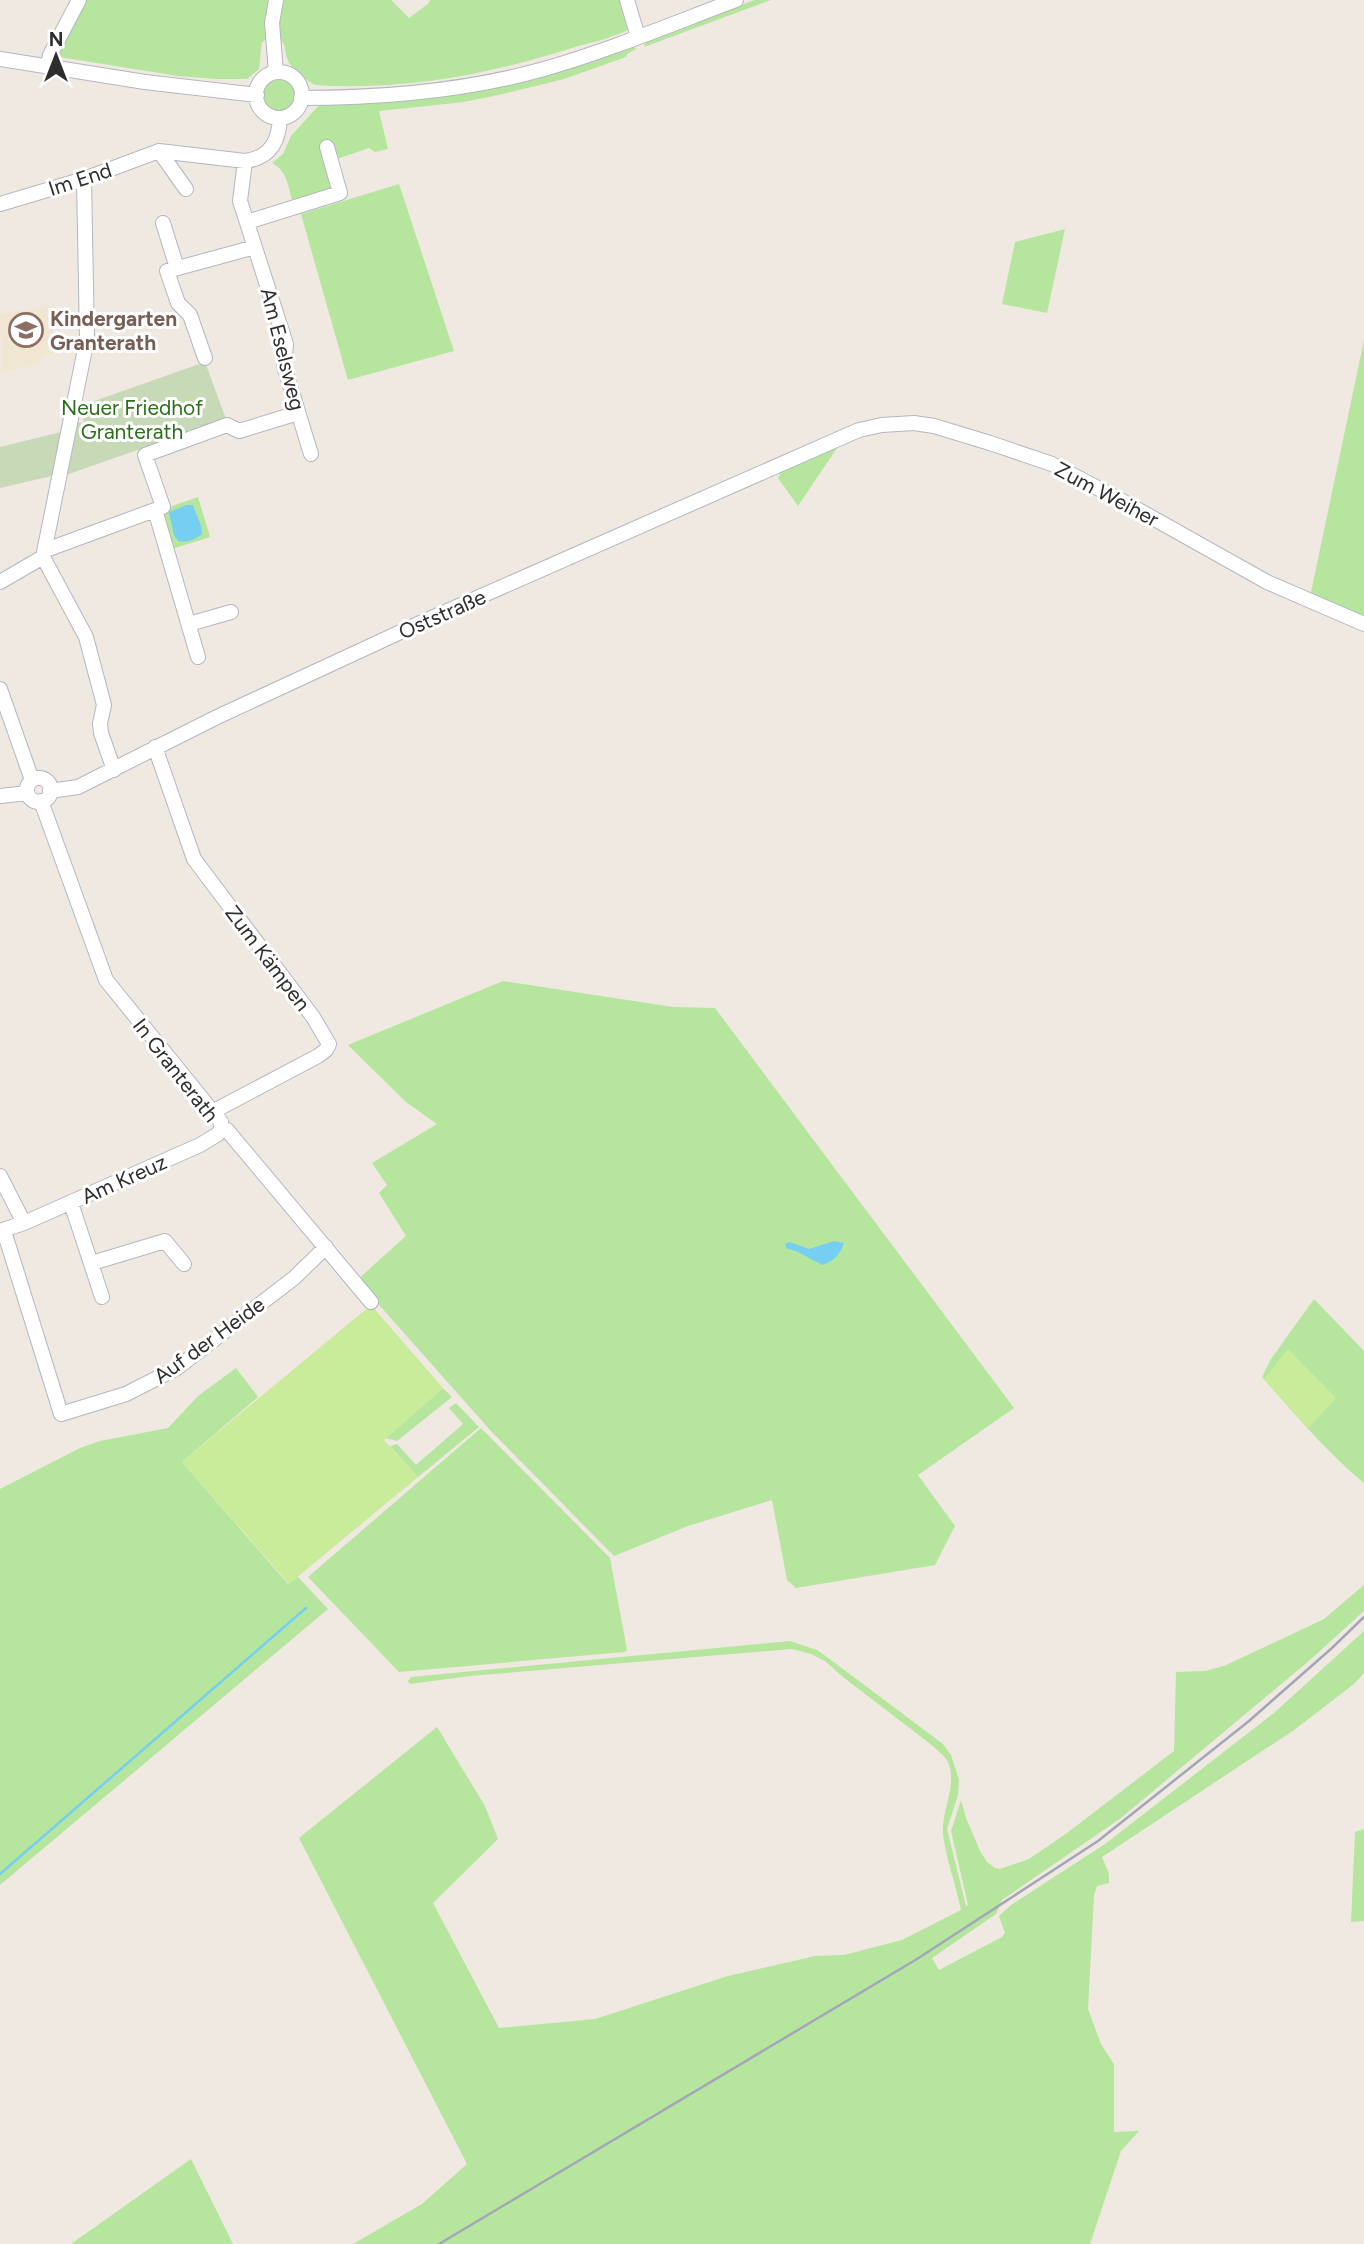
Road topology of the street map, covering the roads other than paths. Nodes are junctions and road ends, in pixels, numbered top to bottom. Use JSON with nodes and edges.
{"nodes":[{"id":1,"x":79,"y":0,"type":"edge"},
{"id":2,"x":276,"y":0,"type":"edge"},
{"id":3,"x":627,"y":0,"type":"edge"},
{"id":4,"x":736,"y":0,"type":"edge"},
{"id":5,"x":638,"y":37,"type":"junction"},
{"id":6,"x":0,"y":59,"type":"edge"},
{"id":7,"x":48,"y":66,"type":"junction"},
{"id":8,"x":276,"y":72,"type":"junction"},
{"id":9,"x":257,"y":95,"type":"junction"},
{"id":10,"x":301,"y":98,"type":"junction"},
{"id":11,"x":280,"y":118,"type":"junction"},
{"id":12,"x":327,"y":147,"type":"dead end"},
{"id":13,"x":159,"y":151,"type":"junction"},
{"id":14,"x":245,"y":161,"type":"junction"},
{"id":15,"x":84,"y":179,"type":"junction"},
{"id":16,"x":186,"y":189,"type":"dead end"},
{"id":17,"x":0,"y":204,"type":"edge"},
{"id":18,"x":247,"y":222,"type":"junction"},
{"id":19,"x":163,"y":223,"type":"dead end"},
{"id":20,"x":255,"y":247,"type":"junction"},
{"id":21,"x":177,"y":268,"type":"junction"},
{"id":22,"x":205,"y":358,"type":"dead end"},
{"id":23,"x":298,"y":413,"type":"junction"},
{"id":24,"x":836,"y":440,"type":"joint"},
{"id":25,"x":311,"y":454,"type":"dead end"},
{"id":26,"x":163,"y":507,"type":"dead end"},
{"id":27,"x":44,"y":553,"type":"junction"},
{"id":28,"x":0,"y":582,"type":"edge"},
{"id":29,"x":232,"y":611,"type":"dead end"},
{"id":30,"x":189,"y":624,"type":"junction"},
{"id":31,"x":1364,"y":624,"type":"edge"},
{"id":32,"x":198,"y":657,"type":"dead end"},
{"id":33,"x":0,"y":689,"type":"edge"},
{"id":34,"x":155,"y":747,"type":"junction"},
{"id":35,"x":114,"y":770,"type":"junction"},
{"id":36,"x":29,"y":787,"type":"junction"},
{"id":37,"x":0,"y":796,"type":"edge"},
{"id":38,"x":46,"y":796,"type":"junction"},
{"id":39,"x":212,"y":1112,"type":"junction"},
{"id":40,"x":221,"y":1129,"type":"junction"},
{"id":41,"x":0,"y":1176,"type":"edge"},
{"id":42,"x":71,"y":1203,"type":"junction"},
{"id":43,"x":24,"y":1223,"type":"junction"},
{"id":44,"x":2,"y":1231,"type":"edge"},
{"id":45,"x":326,"y":1247,"type":"junction"},
{"id":46,"x":92,"y":1263,"type":"junction"},
{"id":47,"x":184,"y":1264,"type":"dead end"},
{"id":48,"x":102,"y":1297,"type":"dead end"},
{"id":49,"x":371,"y":1302,"type":"dead end"}],
"edges":[{"from":1,"to":7,"type":"street"},
{"from":2,"to":8,"type":"street"},
{"from":3,"to":5,"type":"street"},
{"from":4,"to":5,"type":"street"},
{"from":5,"to":10,"type":"street"},
{"from":6,"to":7,"type":"street"},
{"from":7,"to":9,"type":"street"},
{"from":8,"to":9,"type":"street"},
{"from":8,"to":10,"type":"street"},
{"from":9,"to":11,"type":"street"},
{"from":10,"to":11,"type":"street"},
{"from":11,"to":14,"type":"street"},
{"from":12,"to":18,"type":"street"},
{"from":13,"to":14,"type":"street","name":"Im End"},
{"from":13,"to":15,"type":"street","name":"Im End"},
{"from":13,"to":16,"type":"street"},
{"from":14,"to":18,"type":"street","name":"Am Eselsweg"},
{"from":15,"to":17,"type":"street","name":"Im End"},
{"from":15,"to":27,"type":"street"},
{"from":18,"to":20,"type":"street","name":"Am Eselsweg"},
{"from":19,"to":21,"type":"street"},
{"from":20,"to":21,"type":"street"},
{"from":20,"to":23,"type":"street","name":"Am Eselsweg"},
{"from":21,"to":22,"type":"street"},
{"from":23,"to":25,"type":"street","name":"Am Eselsweg"},
{"from":23,"to":26,"type":"street"},
{"from":24,"to":31,"type":"street","name":"Zum Weiher"},
{"from":24,"to":34,"type":"street","name":"Oststraße"},
{"from":27,"to":28,"type":"street"},
{"from":27,"to":30,"type":"street"},
{"from":27,"to":35,"type":"street"},
{"from":29,"to":30,"type":"street"},
{"from":30,"to":32,"type":"street"},
{"from":33,"to":36,"type":"street"},
{"from":34,"to":35,"type":"street","name":"Oststraße"},
{"from":34,"to":39,"type":"street","name":"Zum Kämpen"},
{"from":35,"to":38,"type":"street","name":"Oststraße"},
{"from":36,"to":37,"type":"street"},
{"from":36,"to":38,"type":"street"},
{"from":36,"to":38,"type":"street"},
{"from":38,"to":39,"type":"street","name":"In Granterath"},
{"from":39,"to":40,"type":"street","name":"In Granterath"},
{"from":40,"to":42,"type":"street","name":"Am Kreuz"},
{"from":40,"to":45,"type":"street","name":"In Granterath"},
{"from":41,"to":43,"type":"street"},
{"from":42,"to":43,"type":"street","name":"Am Kreuz"},
{"from":42,"to":46,"type":"street"},
{"from":43,"to":44,"type":"street","name":"Am Kreuz"},
{"from":44,"to":45,"type":"street","name":"Auf der Heide"},
{"from":45,"to":49,"type":"street","name":"In Granterath"},
{"from":46,"to":47,"type":"street"},
{"from":46,"to":48,"type":"street"}]}
